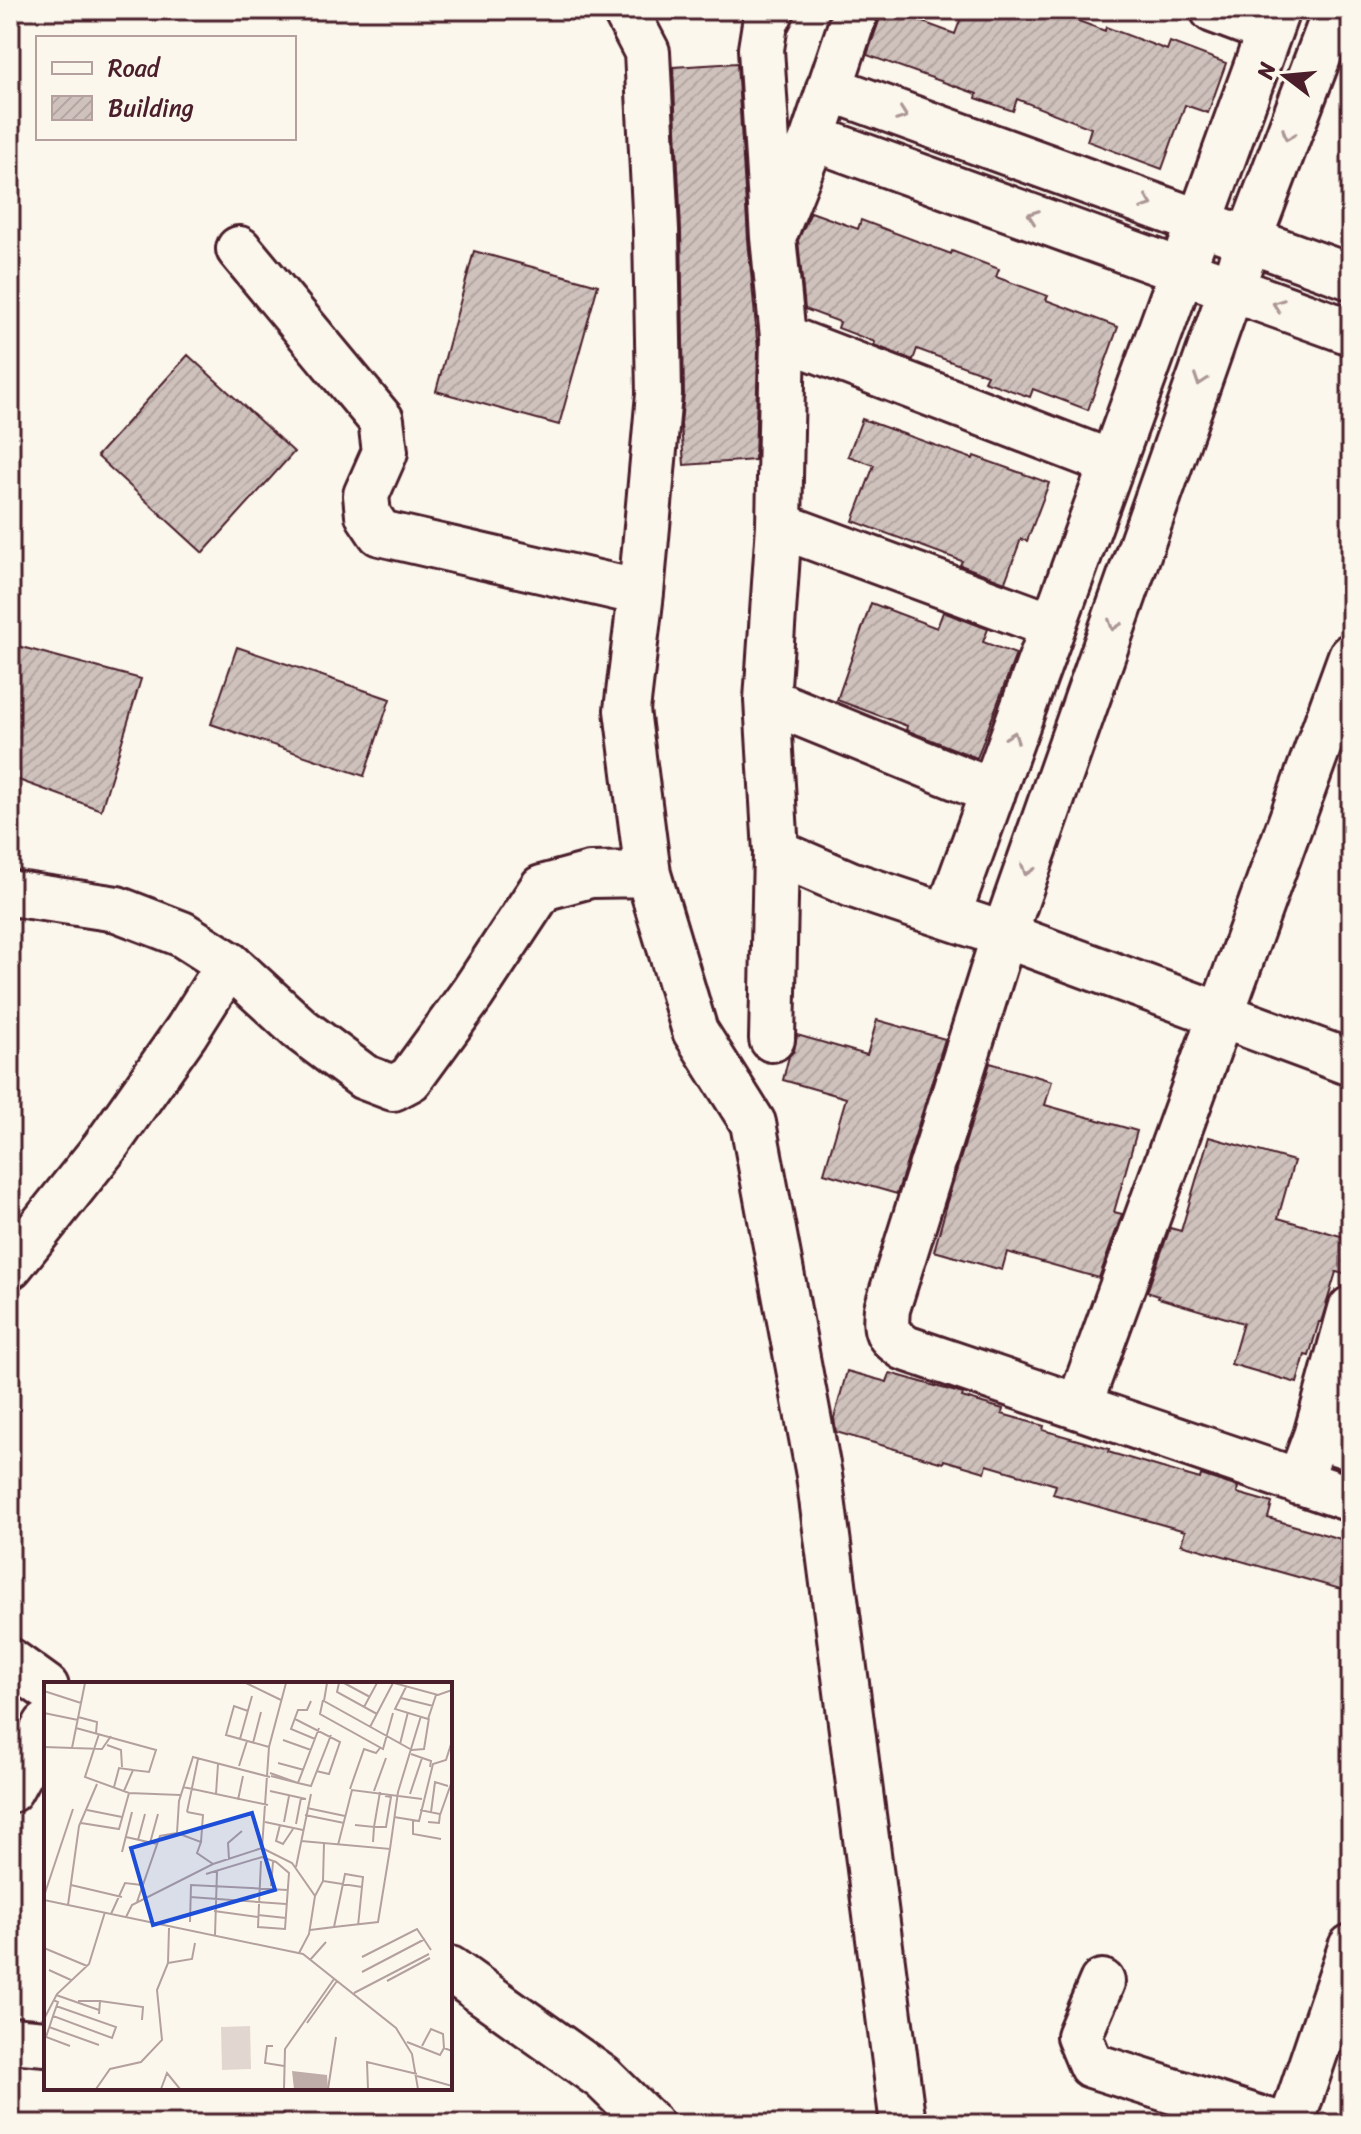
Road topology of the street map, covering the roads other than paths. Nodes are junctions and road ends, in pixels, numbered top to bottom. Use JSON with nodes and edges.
{"nodes":[{"id":1,"x":625,"y":10,"type":"edge"},
{"id":2,"x":772,"y":10,"type":"edge"},
{"id":3,"x":856,"y":10,"type":"edge"},
{"id":4,"x":1213,"y":10,"type":"edge"},
{"id":5,"x":1336,"y":10,"type":"edge"},
{"id":6,"x":1273,"y":20,"type":"edge"},
{"id":7,"x":829,"y":88,"type":"junction"},
{"id":8,"x":813,"y":138,"type":"junction"},
{"id":9,"x":1200,"y":222,"type":"junction"},
{"id":10,"x":773,"y":237,"type":"junction"},
{"id":11,"x":1249,"y":239,"type":"junction"},
{"id":12,"x":239,"y":249,"type":"dead end"},
{"id":13,"x":1182,"y":270,"type":"junction"},
{"id":14,"x":1351,"y":277,"type":"edge"},
{"id":15,"x":1232,"y":288,"type":"junction"},
{"id":16,"x":1351,"y":332,"type":"edge"},
{"id":17,"x":783,"y":337,"type":"junction"},
{"id":18,"x":1112,"y":463,"type":"junction"},
{"id":19,"x":779,"y":525,"type":"junction"},
{"id":20,"x":641,"y":593,"type":"junction"},
{"id":21,"x":1053,"y":626,"type":"junction"},
{"id":22,"x":1351,"y":656,"type":"edge"},
{"id":23,"x":767,"y":700,"type":"junction"},
{"id":24,"x":993,"y":792,"type":"junction"},
{"id":25,"x":776,"y":852,"type":"junction"},
{"id":26,"x":648,"y":874,"type":"junction"},
{"id":27,"x":10,"y":893,"type":"edge"},
{"id":28,"x":948,"y":915,"type":"junction"},
{"id":29,"x":1004,"y":935,"type":"junction"},
{"id":30,"x":229,"y":964,"type":"junction"},
{"id":31,"x":1220,"y":1016,"type":"junction"},
{"id":32,"x":772,"y":1039,"type":"dead end"},
{"id":33,"x":1351,"y":1063,"type":"edge"},
{"id":34,"x":10,"y":1266,"type":"edge"},
{"id":35,"x":1351,"y":1309,"type":"edge"},
{"id":36,"x":1079,"y":1406,"type":"junction"},
{"id":37,"x":1334,"y":1442,"type":"edge"},
{"id":38,"x":1299,"y":1482,"type":"junction"},
{"id":39,"x":1351,"y":1499,"type":"edge"},
{"id":40,"x":10,"y":1661,"type":"edge"},
{"id":41,"x":44,"y":1686,"type":"edge"},
{"id":42,"x":44,"y":1729,"type":"edge"},
{"id":43,"x":10,"y":1790,"type":"edge"},
{"id":44,"x":1351,"y":1947,"type":"edge"},
{"id":45,"x":452,"y":1970,"type":"edge"},
{"id":46,"x":1102,"y":1982,"type":"dead end"},
{"id":47,"x":10,"y":2040,"type":"edge"},
{"id":48,"x":44,"y":2043,"type":"edge"},
{"id":49,"x":650,"y":2124,"type":"edge"},
{"id":50,"x":903,"y":2124,"type":"edge"},
{"id":51,"x":1277,"y":2124,"type":"edge"},
{"id":52,"x":1291,"y":2124,"type":"edge"}],
"edges":[{"from":1,"to":20,"type":"street"},
{"from":2,"to":10,"type":"street"},
{"from":3,"to":7,"type":"street"},
{"from":4,"to":6,"type":"street"},
{"from":5,"to":11,"type":"street","one_way":true},
{"from":6,"to":9,"type":"street"},
{"from":7,"to":8,"type":"street"},
{"from":7,"to":9,"type":"street","one_way":true},
{"from":8,"to":10,"type":"street"},
{"from":13,"to":8,"type":"street","one_way":true},
{"from":9,"to":11,"type":"street"},
{"from":9,"to":13,"type":"street"},
{"from":10,"to":17,"type":"street"},
{"from":11,"to":14,"type":"street"},
{"from":11,"to":15,"type":"street"},
{"from":12,"to":20,"type":"street"},
{"from":13,"to":15,"type":"street"},
{"from":13,"to":18,"type":"street"},
{"from":16,"to":15,"type":"street","one_way":true},
{"from":15,"to":29,"type":"street","one_way":true},
{"from":17,"to":18,"type":"street"},
{"from":17,"to":19,"type":"street"},
{"from":18,"to":21,"type":"street"},
{"from":19,"to":21,"type":"street"},
{"from":19,"to":23,"type":"street"},
{"from":20,"to":26,"type":"street"},
{"from":24,"to":21,"type":"street","one_way":true},
{"from":22,"to":31,"type":"street"},
{"from":23,"to":24,"type":"street"},
{"from":23,"to":25,"type":"street"},
{"from":24,"to":28,"type":"street"},
{"from":25,"to":28,"type":"street"},
{"from":25,"to":32,"type":"street"},
{"from":26,"to":30,"type":"street"},
{"from":26,"to":50,"type":"street"},
{"from":27,"to":30,"type":"street"},
{"from":28,"to":29,"type":"street"},
{"from":29,"to":31,"type":"street"},
{"from":29,"to":36,"type":"street"},
{"from":30,"to":34,"type":"street"},
{"from":31,"to":33,"type":"street"},
{"from":31,"to":36,"type":"street"},
{"from":35,"to":37,"type":"street"},
{"from":36,"to":38,"type":"street"},
{"from":37,"to":38,"type":"street"},
{"from":38,"to":39,"type":"street"},
{"from":40,"to":41,"type":"street"},
{"from":42,"to":43,"type":"street"},
{"from":44,"to":52,"type":"street"},
{"from":45,"to":49,"type":"street"},
{"from":46,"to":51,"type":"street"},
{"from":47,"to":48,"type":"street"}]}
